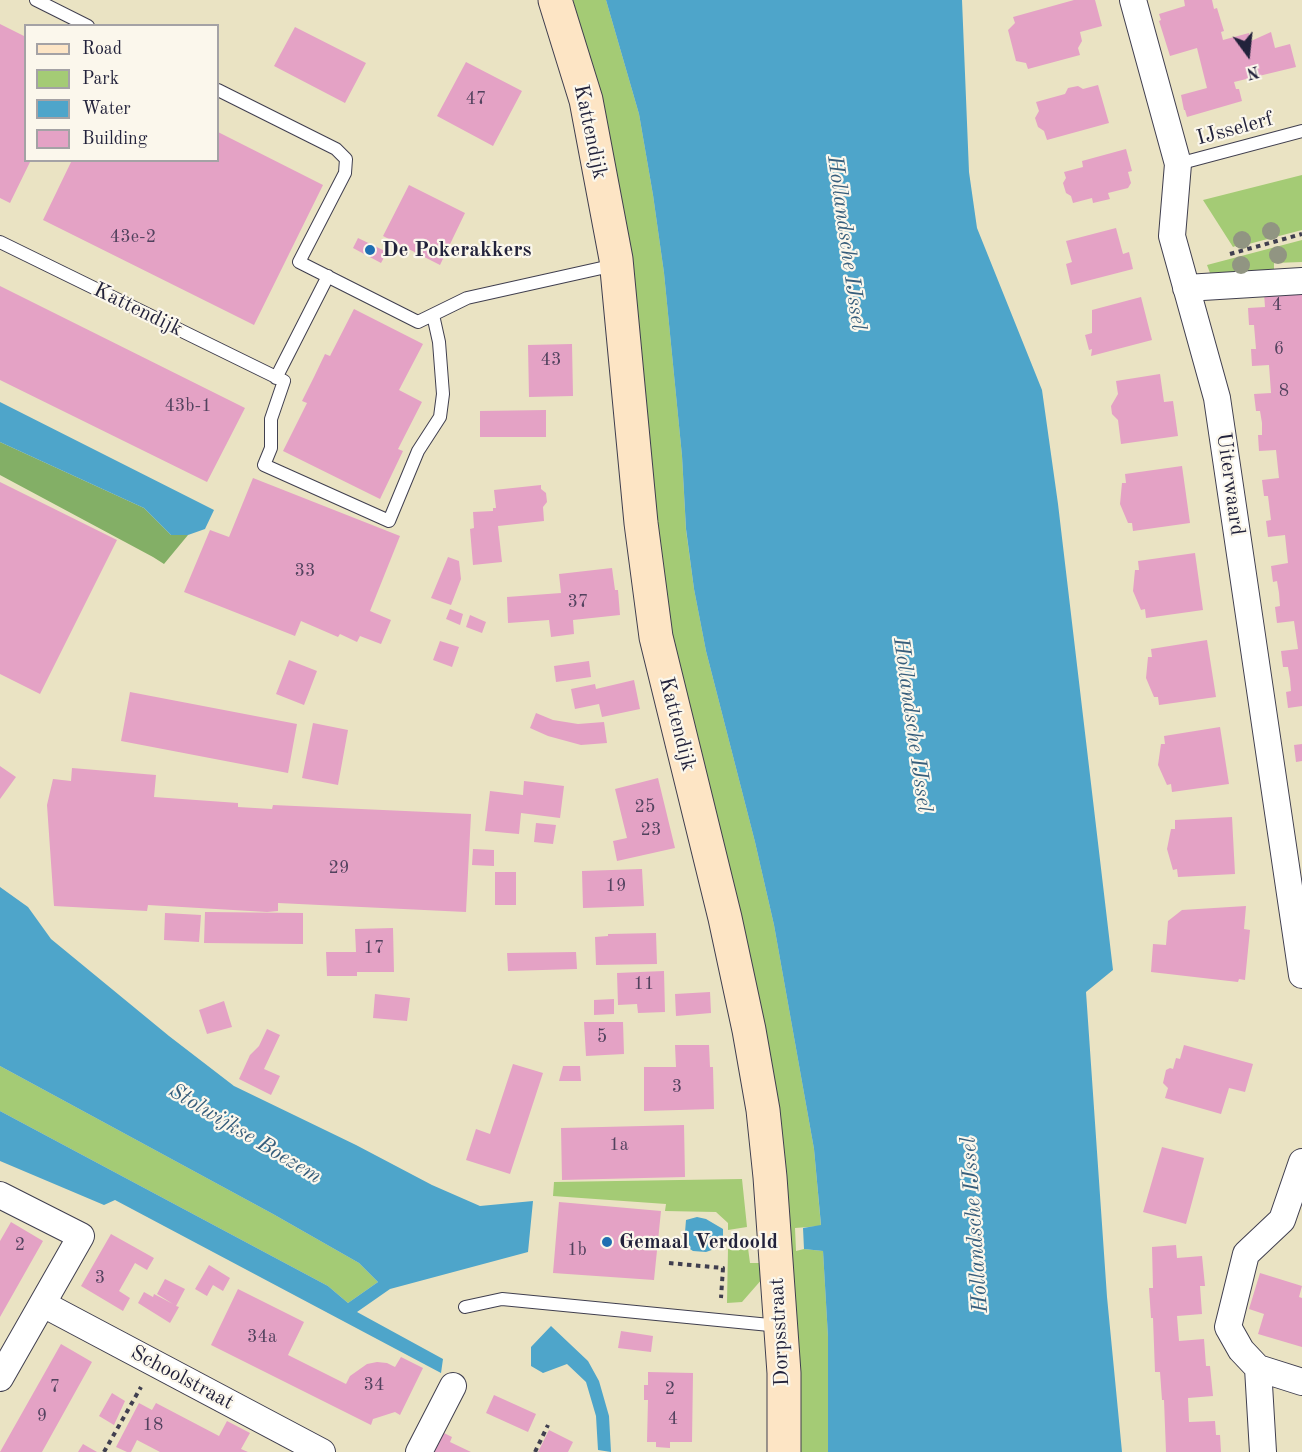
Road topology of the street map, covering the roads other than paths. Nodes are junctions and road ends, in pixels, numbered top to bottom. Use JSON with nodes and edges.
{"nodes":[{"id":1,"x":36,"y":0,"type":"edge"},
{"id":2,"x":555,"y":0,"type":"edge"},
{"id":3,"x":1133,"y":0,"type":"edge"},
{"id":4,"x":84,"y":24,"type":"edge"},
{"id":5,"x":219,"y":90,"type":"edge"},
{"id":6,"x":1302,"y":131,"type":"edge"},
{"id":7,"x":1178,"y":164,"type":"junction"},
{"id":8,"x":0,"y":242,"type":"edge"},
{"id":9,"x":616,"y":265,"type":"junction"},
{"id":10,"x":328,"y":276,"type":"junction"},
{"id":11,"x":1183,"y":278,"type":"junction"},
{"id":12,"x":1302,"y":281,"type":"edge"},
{"id":13,"x":433,"y":315,"type":"junction"},
{"id":14,"x":276,"y":378,"type":"junction"},
{"id":15,"x":1302,"y":975,"type":"edge"},
{"id":16,"x":1302,"y":1162,"type":"edge"},
{"id":17,"x":770,"y":1177,"type":"joint"},
{"id":18,"x":0,"y":1195,"type":"edge"},
{"id":19,"x":43,"y":1304,"type":"junction"},
{"id":20,"x":465,"y":1307,"type":"dead end"},
{"id":21,"x":781,"y":1326,"type":"junction"},
{"id":22,"x":1258,"y":1368,"type":"junction"},
{"id":23,"x":0,"y":1378,"type":"edge"},
{"id":24,"x":1302,"y":1382,"type":"edge"},
{"id":25,"x":453,"y":1386,"type":"dead end"},
{"id":26,"x":322,"y":1452,"type":"edge"},
{"id":27,"x":419,"y":1452,"type":"edge"},
{"id":28,"x":784,"y":1452,"type":"edge"},
{"id":29,"x":1263,"y":1452,"type":"edge"}],
"edges":[{"from":1,"to":4,"type":"lane"},
{"from":2,"to":9,"type":"street","name":"Kattendijk"},
{"from":3,"to":7,"type":"street","name":"Uiterwaard"},
{"from":5,"to":10,"type":"lane"},
{"from":6,"to":7,"type":"lane","name":"IJsselerf"},
{"from":7,"to":11,"type":"street","name":"Uiterwaard"},
{"from":8,"to":14,"type":"lane","name":"Kattendijk"},
{"from":9,"to":13,"type":"lane"},
{"from":9,"to":17,"type":"street","name":"Kattendijk"},
{"from":10,"to":13,"type":"lane"},
{"from":10,"to":14,"type":"lane"},
{"from":11,"to":12,"type":"street"},
{"from":11,"to":15,"type":"street","name":"Uiterwaard"},
{"from":13,"to":14,"type":"lane"},
{"from":16,"to":22,"type":"street"},
{"from":17,"to":21,"type":"street","name":"Dorpsstraat"},
{"from":18,"to":19,"type":"street"},
{"from":19,"to":23,"type":"street"},
{"from":19,"to":26,"type":"street","name":"Schoolstraat"},
{"from":20,"to":21,"type":"lane"},
{"from":21,"to":28,"type":"street","name":"Dorpsstraat"},
{"from":22,"to":24,"type":"street"},
{"from":22,"to":29,"type":"street"},
{"from":25,"to":27,"type":"street"}]}
